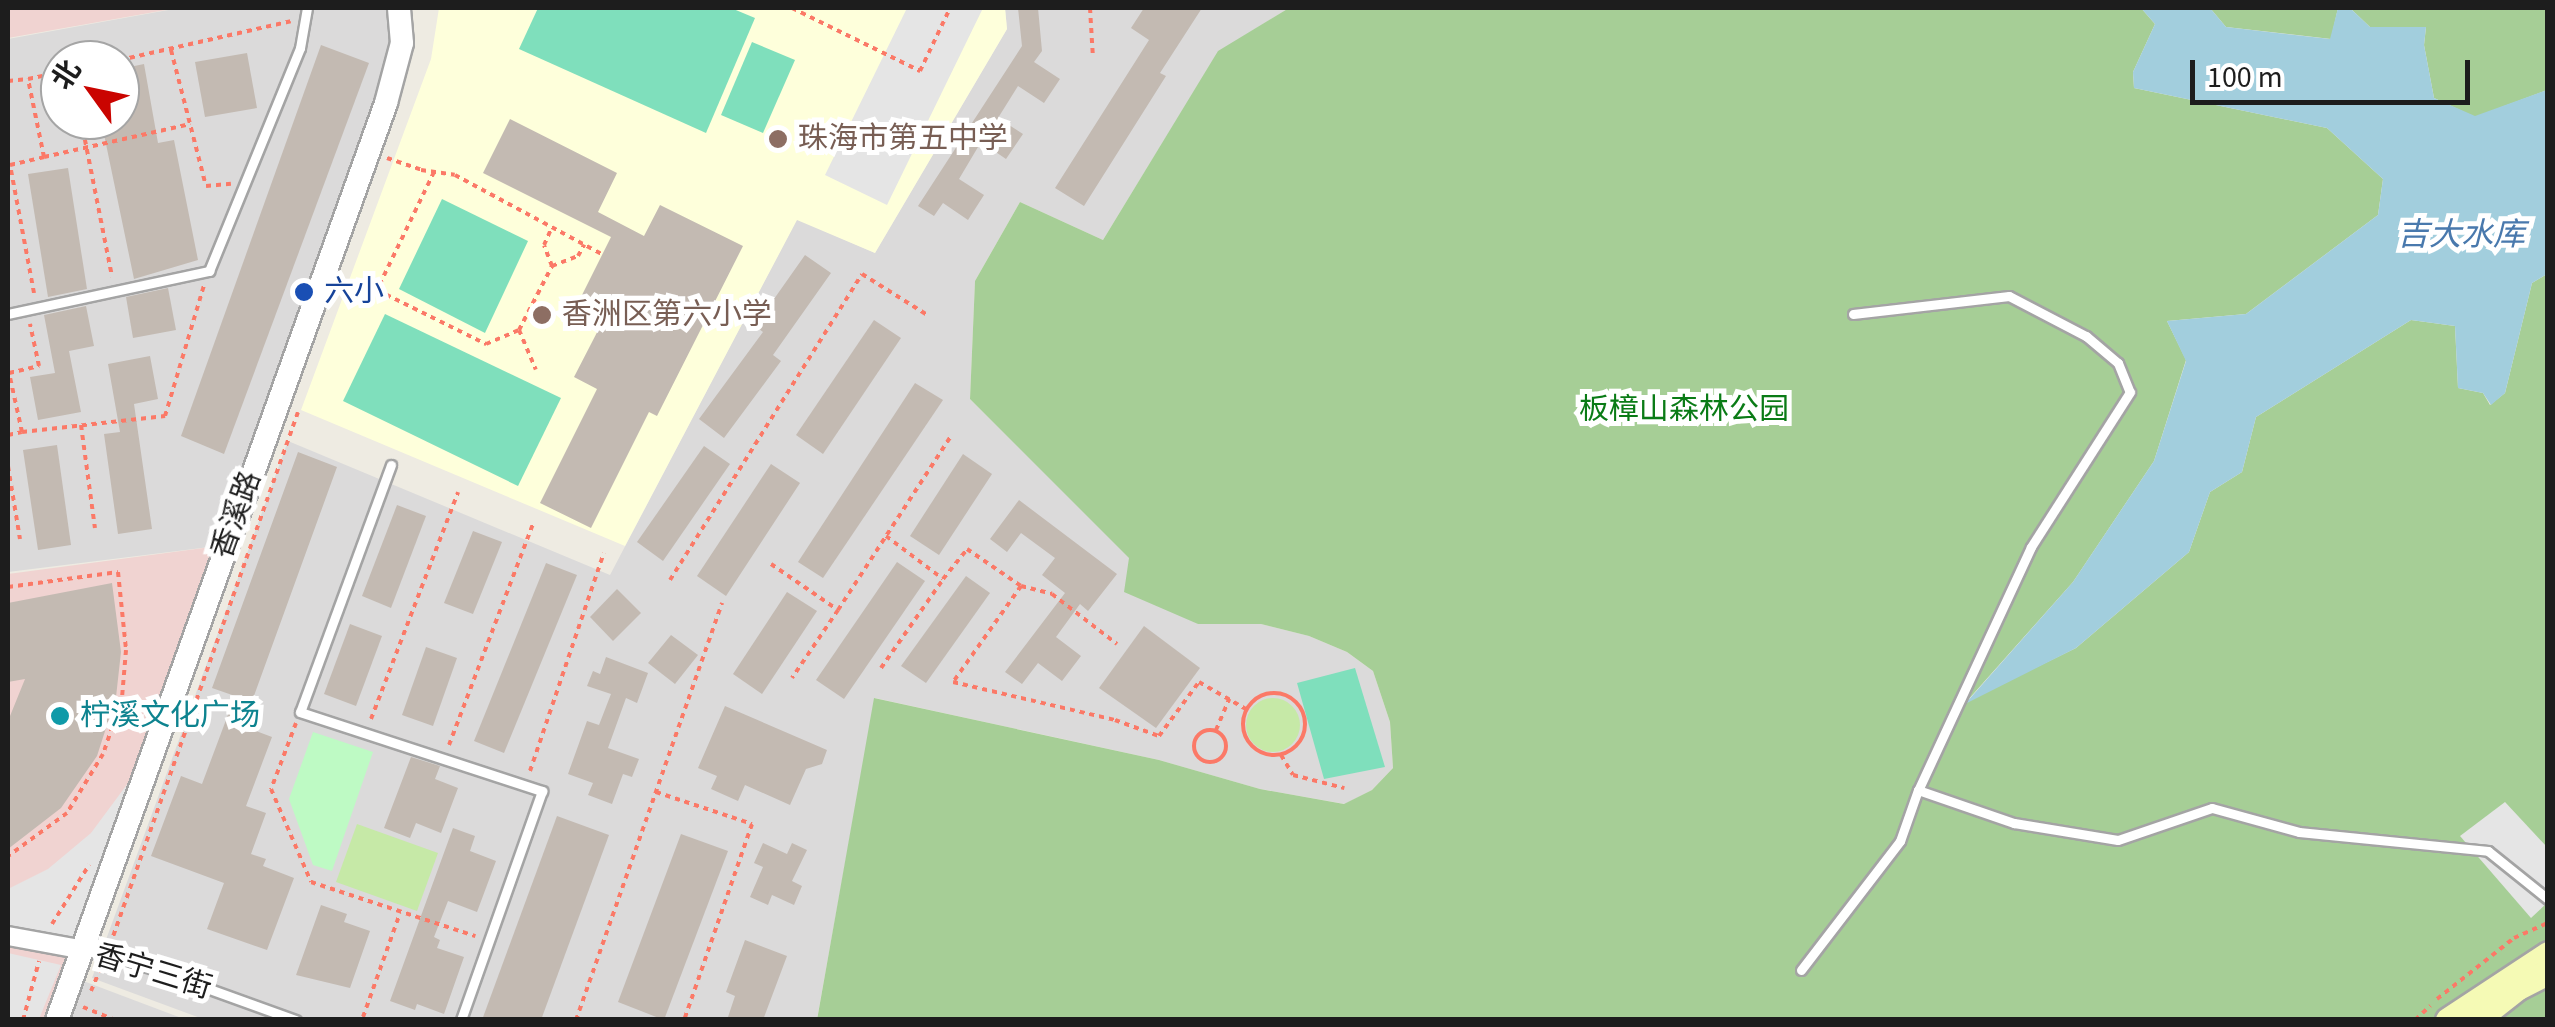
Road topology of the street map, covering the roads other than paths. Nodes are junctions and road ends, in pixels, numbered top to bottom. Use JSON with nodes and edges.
{"nodes":[{"id":1,"x":399,"y":8,"type":"edge"},
{"id":2,"x":306,"y":13,"type":"edge"},
{"id":3,"x":8,"y":314,"type":"edge"},
{"id":4,"x":1852,"y":314,"type":"dead end"},
{"id":5,"x":391,"y":465,"type":"dead end"},
{"id":6,"x":1918,"y":790,"type":"junction"},
{"id":7,"x":2548,"y":899,"type":"edge"},
{"id":8,"x":8,"y":936,"type":"edge"},
{"id":9,"x":84,"y":950,"type":"junction"},
{"id":10,"x":2548,"y":954,"type":"edge"},
{"id":11,"x":1801,"y":970,"type":"dead end"},
{"id":12,"x":2548,"y":972,"type":"edge"},
{"id":13,"x":56,"y":1020,"type":"edge"},
{"id":14,"x":296,"y":1020,"type":"edge"},
{"id":15,"x":462,"y":1020,"type":"edge"},
{"id":16,"x":2448,"y":1020,"type":"edge"},
{"id":17,"x":2476,"y":1020,"type":"edge"}],
"edges":[{"from":1,"to":9,"type":"street","name":"香溪路"},
{"from":2,"to":3,"type":"lane"},
{"from":4,"to":6,"type":"lane"},
{"from":5,"to":15,"type":"lane"},
{"from":6,"to":7,"type":"lane"},
{"from":6,"to":11,"type":"lane"},
{"from":8,"to":9,"type":"street","name":"香宁三街"},
{"from":9,"to":13,"type":"street","name":"香溪路"},
{"from":9,"to":14,"type":"lane","name":"香宁三街"},
{"from":10,"to":16,"type":"main road"},
{"from":12,"to":17,"type":"main road"}]}
